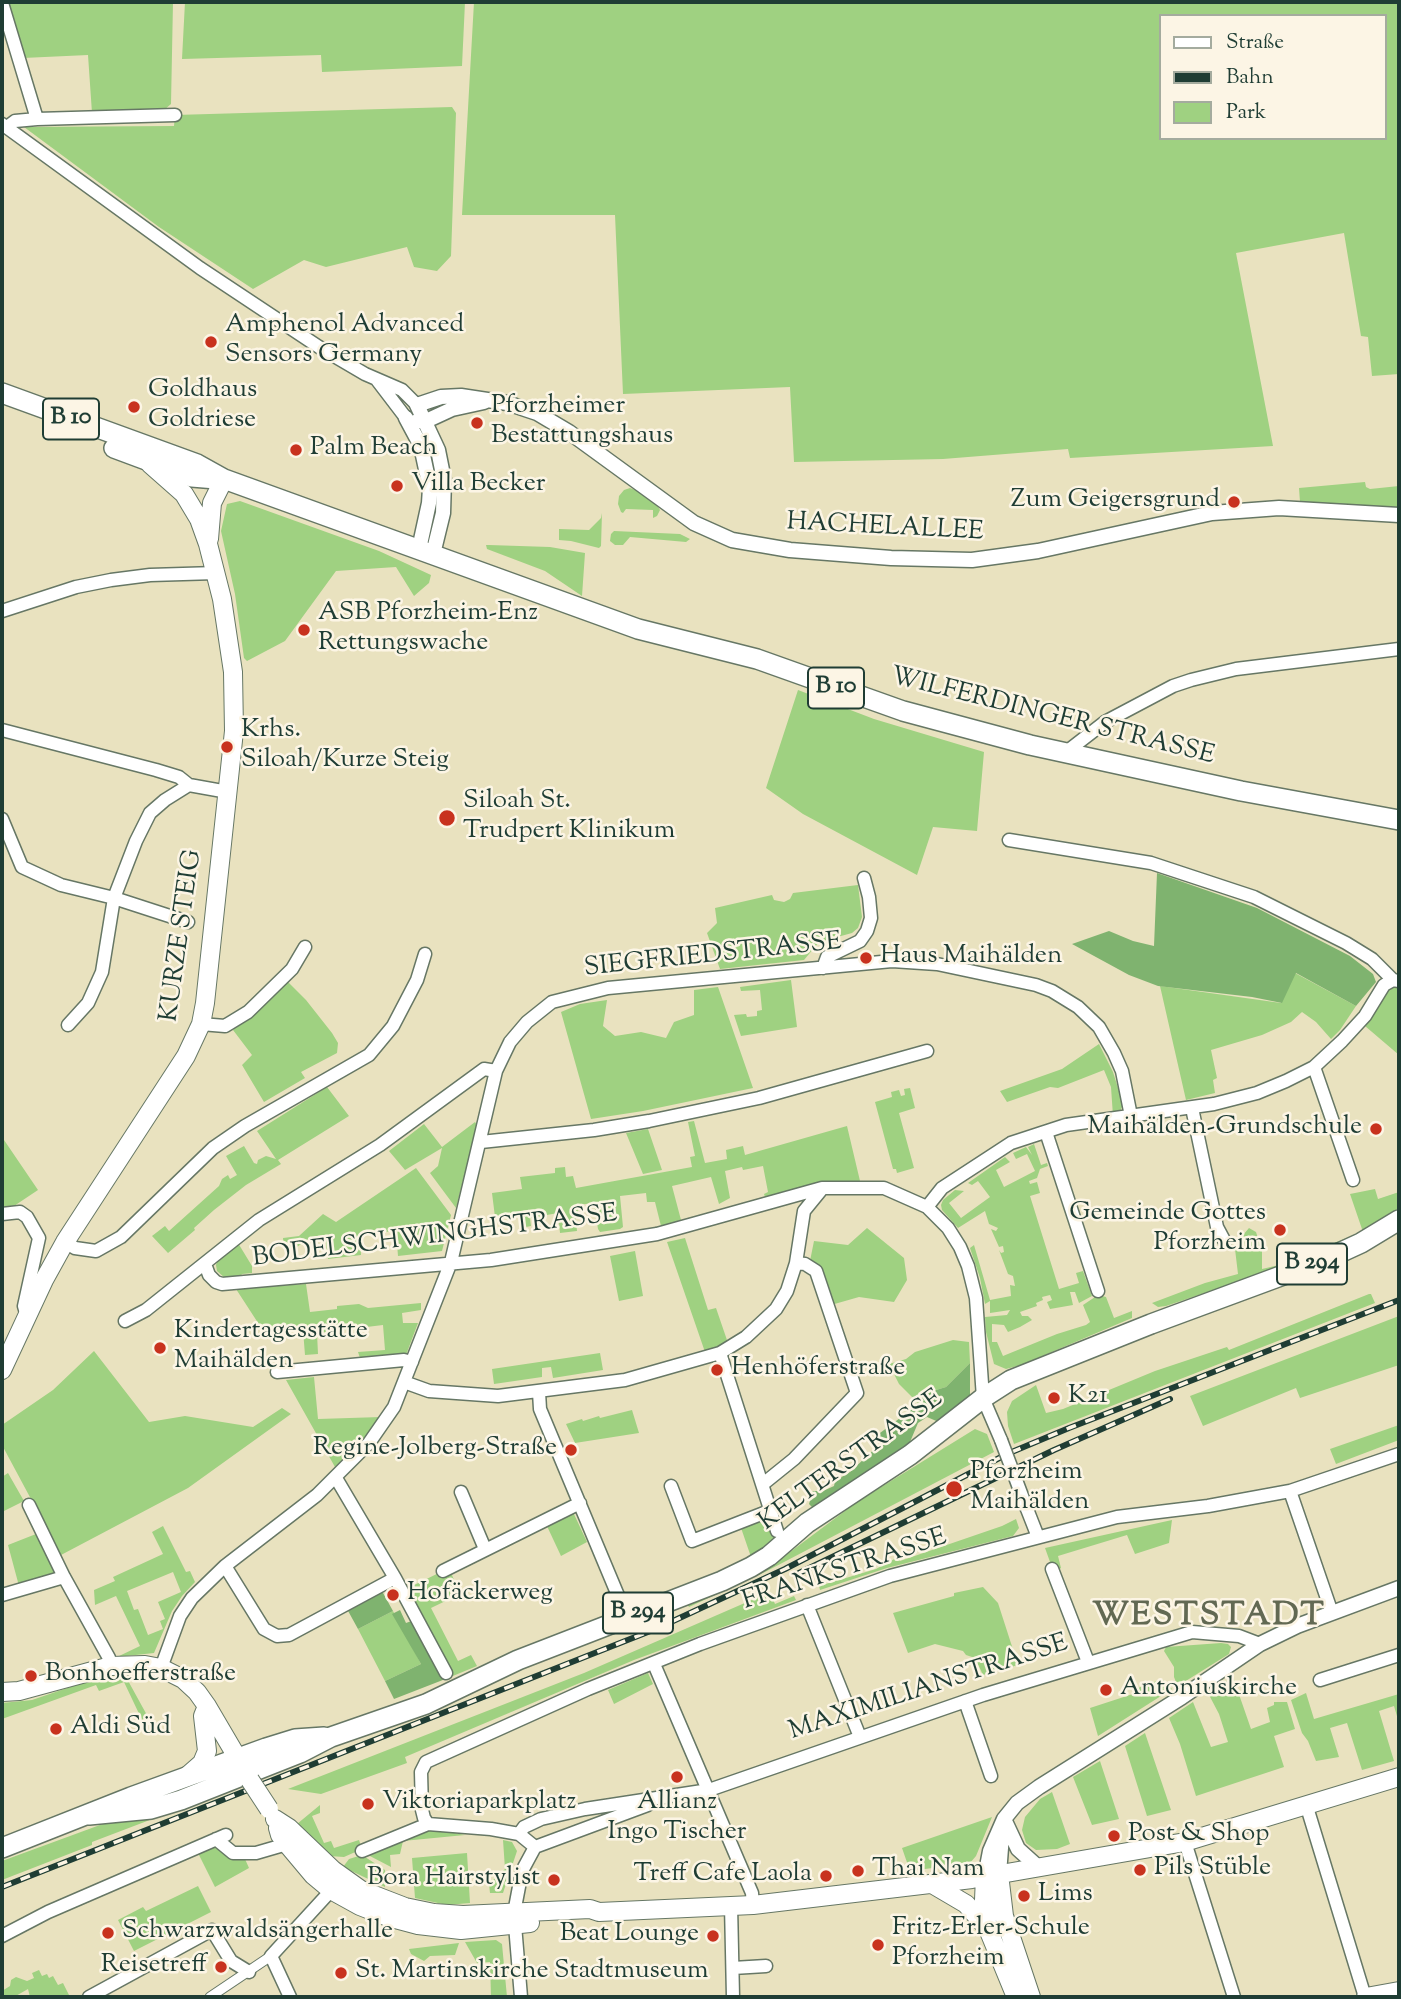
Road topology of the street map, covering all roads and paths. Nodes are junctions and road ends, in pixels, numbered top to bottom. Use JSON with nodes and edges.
{"nodes":[{"id":1,"x":2,"y":3,"type":"edge"},
{"id":2,"x":175,"y":115,"type":"dead end"},
{"id":3,"x":37,"y":119,"type":"junction"},
{"id":4,"x":4,"y":126,"type":"edge"},
{"id":5,"x":377,"y":380,"type":"junction"},
{"id":6,"x":2,"y":393,"type":"edge"},
{"id":7,"x":488,"y":401,"type":"junction"},
{"id":8,"x":2,"y":405,"type":"edge"},
{"id":9,"x":417,"y":405,"type":"junction"},
{"id":10,"x":406,"y":418,"type":"junction"},
{"id":11,"x":426,"y":421,"type":"junction"},
{"id":12,"x":145,"y":460,"type":"junction"},
{"id":13,"x":223,"y":479,"type":"junction"},
{"id":14,"x":1399,"y":515,"type":"edge"},
{"id":15,"x":199,"y":519,"type":"junction"},
{"id":16,"x":208,"y":544,"type":"junction"},
{"id":17,"x":426,"y":552,"type":"junction"},
{"id":18,"x":216,"y":573,"type":"junction"},
{"id":19,"x":2,"y":611,"type":"edge"},
{"id":20,"x":1399,"y":649,"type":"edge"},
{"id":21,"x":2,"y":730,"type":"edge"},
{"id":22,"x":1065,"y":753,"type":"junction"},
{"id":23,"x":189,"y":785,"type":"junction"},
{"id":24,"x":228,"y":792,"type":"junction"},
{"id":25,"x":2,"y":819,"type":"edge"},
{"id":26,"x":1399,"y":820,"type":"edge"},
{"id":27,"x":1009,"y":841,"type":"dead end"},
{"id":28,"x":864,"y":878,"type":"dead end"},
{"id":29,"x":114,"y":898,"type":"junction"},
{"id":30,"x":188,"y":922,"type":"dead end"},
{"id":31,"x":305,"y":947,"type":"dead end"},
{"id":32,"x":425,"y":954,"type":"dead end"},
{"id":33,"x":823,"y":968,"type":"junction"},
{"id":34,"x":1396,"y":981,"type":"edge"},
{"id":35,"x":201,"y":1024,"type":"junction"},
{"id":36,"x":68,"y":1026,"type":"dead end"},
{"id":37,"x":927,"y":1051,"type":"dead end"},
{"id":38,"x":1314,"y":1067,"type":"junction"},
{"id":39,"x":496,"y":1071,"type":"junction"},
{"id":40,"x":1192,"y":1108,"type":"junction"},
{"id":41,"x":1131,"y":1116,"type":"junction"},
{"id":42,"x":1046,"y":1132,"type":"junction"},
{"id":43,"x":481,"y":1142,"type":"junction"},
{"id":44,"x":1353,"y":1180,"type":"dead end"},
{"id":45,"x":822,"y":1188,"type":"junction"},
{"id":46,"x":927,"y":1207,"type":"junction"},
{"id":47,"x":2,"y":1214,"type":"edge"},
{"id":48,"x":1399,"y":1220,"type":"edge"},
{"id":49,"x":65,"y":1242,"type":"junction"},
{"id":50,"x":1225,"y":1242,"type":"dead end"},
{"id":51,"x":451,"y":1262,"type":"junction"},
{"id":52,"x":796,"y":1263,"type":"junction"},
{"id":53,"x":205,"y":1264,"type":"junction"},
{"id":54,"x":1098,"y":1291,"type":"dead end"},
{"id":55,"x":26,"y":1315,"type":"junction"},
{"id":56,"x":125,"y":1321,"type":"dead end"},
{"id":57,"x":720,"y":1353,"type":"junction"},
{"id":58,"x":412,"y":1362,"type":"junction"},
{"id":59,"x":2,"y":1370,"type":"edge"},
{"id":60,"x":277,"y":1372,"type":"dead end"},
{"id":61,"x":404,"y":1382,"type":"junction"},
{"id":62,"x":539,"y":1392,"type":"junction"},
{"id":63,"x":983,"y":1398,"type":"junction"},
{"id":64,"x":1399,"y":1454,"type":"edge"},
{"id":65,"x":335,"y":1478,"type":"junction"},
{"id":66,"x":763,"y":1484,"type":"junction"},
{"id":67,"x":670,"y":1486,"type":"dead end"},
{"id":68,"x":1290,"y":1491,"type":"junction"},
{"id":69,"x":461,"y":1492,"type":"dead end"},
{"id":70,"x":580,"y":1503,"type":"junction"},
{"id":71,"x":29,"y":1505,"type":"dead end"},
{"id":72,"x":769,"y":1511,"type":"junction"},
{"id":73,"x":777,"y":1531,"type":"dead end"},
{"id":74,"x":1038,"y":1537,"type":"junction"},
{"id":75,"x":485,"y":1549,"type":"junction"},
{"id":76,"x":225,"y":1566,"type":"junction"},
{"id":77,"x":1052,"y":1569,"type":"dead end"},
{"id":78,"x":443,"y":1571,"type":"dead end"},
{"id":79,"x":64,"y":1577,"type":"junction"},
{"id":80,"x":395,"y":1578,"type":"junction"},
{"id":81,"x":1399,"y":1588,"type":"edge"},
{"id":82,"x":2,"y":1595,"type":"edge"},
{"id":83,"x":807,"y":1605,"type":"junction"},
{"id":84,"x":1332,"y":1613,"type":"junction"},
{"id":85,"x":627,"y":1618,"type":"junction"},
{"id":86,"x":1260,"y":1644,"type":"junction"},
{"id":87,"x":1399,"y":1655,"type":"edge"},
{"id":88,"x":1088,"y":1662,"type":"junction"},
{"id":89,"x":654,"y":1664,"type":"junction"},
{"id":90,"x":111,"y":1667,"type":"junction"},
{"id":91,"x":161,"y":1668,"type":"junction"},
{"id":92,"x":446,"y":1674,"type":"dead end"},
{"id":93,"x":1320,"y":1680,"type":"dead end"},
{"id":94,"x":2,"y":1692,"type":"edge"},
{"id":95,"x":965,"y":1702,"type":"junction"},
{"id":96,"x":207,"y":1706,"type":"junction"},
{"id":97,"x":860,"y":1737,"type":"junction"},
{"id":98,"x":246,"y":1771,"type":"junction"},
{"id":99,"x":991,"y":1776,"type":"dead end"},
{"id":100,"x":1399,"y":1777,"type":"edge"},
{"id":101,"x":185,"y":1778,"type":"junction"},
{"id":102,"x":709,"y":1790,"type":"junction"},
{"id":103,"x":671,"y":1796,"type":"junction"},
{"id":104,"x":1306,"y":1804,"type":"junction"},
{"id":105,"x":272,"y":1814,"type":"junction"},
{"id":106,"x":89,"y":1815,"type":"junction"},
{"id":107,"x":1004,"y":1819,"type":"junction"},
{"id":108,"x":428,"y":1824,"type":"junction"},
{"id":109,"x":519,"y":1834,"type":"junction"},
{"id":110,"x":1185,"y":1842,"type":"junction"},
{"id":111,"x":286,"y":1844,"type":"junction"},
{"id":112,"x":535,"y":1847,"type":"junction"},
{"id":113,"x":2,"y":1849,"type":"edge"},
{"id":114,"x":362,"y":1851,"type":"dead end"},
{"id":115,"x":1038,"y":1867,"type":"junction"},
{"id":116,"x":992,"y":1875,"type":"junction"},
{"id":117,"x":337,"y":1884,"type":"junction"},
{"id":118,"x":931,"y":1884,"type":"junction"},
{"id":119,"x":731,"y":1905,"type":"junction"},
{"id":120,"x":752,"y":1905,"type":"junction"},
{"id":121,"x":515,"y":1918,"type":"junction"},
{"id":122,"x":988,"y":1929,"type":"junction"},
{"id":123,"x":2,"y":1936,"type":"edge"},
{"id":124,"x":271,"y":1955,"type":"junction"},
{"id":125,"x":766,"y":1966,"type":"dead end"},
{"id":126,"x":733,"y":1968,"type":"junction"},
{"id":127,"x":250,"y":1972,"type":"junction"},
{"id":128,"x":1399,"y":1991,"type":"edge"},
{"id":129,"x":89,"y":1997,"type":"edge"},
{"id":130,"x":211,"y":1997,"type":"edge"},
{"id":131,"x":290,"y":1997,"type":"edge"},
{"id":132,"x":521,"y":1997,"type":"edge"},
{"id":133,"x":733,"y":1997,"type":"edge"},
{"id":134,"x":1016,"y":1997,"type":"edge"},
{"id":135,"x":1031,"y":1997,"type":"edge"},
{"id":136,"x":1234,"y":1997,"type":"edge"},
{"id":137,"x":1366,"y":1997,"type":"edge"}],
"edges":[{"from":1,"to":3,"type":"street"},
{"from":2,"to":3,"type":"street"},
{"from":3,"to":4,"type":"street"},
{"from":4,"to":5,"type":"street"},
{"from":5,"to":9,"type":"street"},
{"from":5,"to":10,"type":"street"},
{"from":6,"to":13,"type":"main road","number":"B 10"},
{"from":7,"to":9,"type":"street","name":"HACHELALLEE"},
{"from":7,"to":11,"type":"street","name":"HACHELALLEE"},
{"from":7,"to":14,"type":"street","name":"HACHELALLEE"},
{"from":8,"to":12,"type":"main road","number":"B 10"},
{"from":9,"to":10,"type":"street"},
{"from":9,"to":11,"type":"street"},
{"from":10,"to":11,"type":"street"},
{"from":10,"to":17,"type":"street"},
{"from":11,"to":17,"type":"street"},
{"from":12,"to":13,"type":"main road","number":"B 10"},
{"from":12,"to":15,"type":"main road","name":"KURZE STEIG"},
{"from":13,"to":15,"type":"main road"},
{"from":13,"to":16,"type":"main road","name":"KURZE STEIG"},
{"from":13,"to":17,"type":"main road","name":"WILFERDINGER STRASSE","number":"B 10"},
{"from":15,"to":16,"type":"main road","name":"KURZE STEIG"},
{"from":16,"to":18,"type":"main road","name":"KURZE STEIG"},
{"from":17,"to":22,"type":"main road","name":"WILFERDINGER STRASSE","number":"B 10"},
{"from":18,"to":19,"type":"street"},
{"from":18,"to":24,"type":"main road","name":"KURZE STEIG"},
{"from":20,"to":22,"type":"street"},
{"from":21,"to":23,"type":"street"},
{"from":22,"to":26,"type":"main road","name":"WILFERDINGER STRASSE","number":"B 10"},
{"from":23,"to":24,"type":"street"},
{"from":23,"to":29,"type":"street"},
{"from":24,"to":35,"type":"main road","name":"KURZE STEIG"},
{"from":25,"to":29,"type":"street"},
{"from":27,"to":34,"type":"street"},
{"from":28,"to":33,"type":"street"},
{"from":29,"to":30,"type":"street"},
{"from":29,"to":36,"type":"street"},
{"from":31,"to":35,"type":"street"},
{"from":32,"to":49,"type":"street"},
{"from":33,"to":39,"type":"street","name":"SIEGFRIEDSTRASSE"},
{"from":33,"to":41,"type":"street","name":"SIEGFRIEDSTRASSE"},
{"from":34,"to":38,"type":"street"},
{"from":35,"to":49,"type":"main road","name":"KURZE STEIG"},
{"from":37,"to":43,"type":"street"},
{"from":38,"to":40,"type":"street"},
{"from":38,"to":44,"type":"street"},
{"from":39,"to":43,"type":"street"},
{"from":39,"to":53,"type":"street"},
{"from":40,"to":41,"type":"street"},
{"from":40,"to":50,"type":"street"},
{"from":41,"to":42,"type":"street"},
{"from":42,"to":46,"type":"street"},
{"from":42,"to":54,"type":"street"},
{"from":43,"to":51,"type":"street"},
{"from":45,"to":46,"type":"street","name":"BODELSCHWINGHSTRASSE"},
{"from":45,"to":51,"type":"street","name":"BODELSCHWINGHSTRASSE"},
{"from":45,"to":52,"type":"street"},
{"from":46,"to":63,"type":"street","name":"BODELSCHWINGHSTRASSE"},
{"from":47,"to":55,"type":"street"},
{"from":48,"to":63,"type":"main road","name":"KELTERSTRASSE","number":"B 294"},
{"from":49,"to":55,"type":"main road","name":"KURZE STEIG"},
{"from":51,"to":53,"type":"street","name":"BODELSCHWINGHSTRASSE"},
{"from":51,"to":58,"type":"street"},
{"from":52,"to":57,"type":"street"},
{"from":52,"to":66,"type":"street"},
{"from":53,"to":56,"type":"street"},
{"from":55,"to":59,"type":"main road","name":"KURZE STEIG"},
{"from":57,"to":62,"type":"street"},
{"from":57,"to":66,"type":"street"},
{"from":58,"to":60,"type":"street"},
{"from":58,"to":61,"type":"street"},
{"from":61,"to":62,"type":"street"},
{"from":61,"to":65,"type":"street"},
{"from":62,"to":70,"type":"street"},
{"from":63,"to":74,"type":"street","name":"BODELSCHWINGHSTRASSE","bridge":true},
{"from":63,"to":85,"type":"main road","name":"KELTERSTRASSE","number":"B 294"},
{"from":64,"to":68,"type":"street","name":"FRANKSTRASSE"},
{"from":65,"to":76,"type":"street"},
{"from":65,"to":80,"type":"street"},
{"from":66,"to":72,"type":"street"},
{"from":67,"to":72,"type":"street"},
{"from":68,"to":74,"type":"street","name":"FRANKSTRASSE"},
{"from":68,"to":84,"type":"street"},
{"from":69,"to":75,"type":"street"},
{"from":70,"to":75,"type":"street"},
{"from":70,"to":85,"type":"street"},
{"from":71,"to":79,"type":"street"},
{"from":72,"to":73,"type":"street"},
{"from":74,"to":83,"type":"street","name":"FRANKSTRASSE"},
{"from":75,"to":78,"type":"street"},
{"from":76,"to":80,"type":"street"},
{"from":76,"to":91,"type":"street"},
{"from":77,"to":88,"type":"street"},
{"from":79,"to":82,"type":"street"},
{"from":79,"to":90,"type":"street"},
{"from":80,"to":92,"type":"street"},
{"from":81,"to":84,"type":"street"},
{"from":83,"to":89,"type":"street","name":"FRANKSTRASSE"},
{"from":83,"to":97,"type":"street"},
{"from":84,"to":86,"type":"street"},
{"from":85,"to":98,"type":"main road","name":"KELTERSTRASSE","number":"B 294"},
{"from":86,"to":88,"type":"street","name":"MAXIMILIANSTRASSE"},
{"from":86,"to":107,"type":"street"},
{"from":87,"to":93,"type":"street"},
{"from":88,"to":95,"type":"street","name":"MAXIMILIANSTRASSE"},
{"from":89,"to":102,"type":"street"},
{"from":89,"to":108,"type":"street","name":"FRANKSTRASSE"},
{"from":90,"to":91,"type":"main road"},
{"from":90,"to":94,"type":"main road"},
{"from":91,"to":96,"type":"main road"},
{"from":95,"to":97,"type":"street","name":"MAXIMILIANSTRASSE"},
{"from":95,"to":99,"type":"street"},
{"from":96,"to":98,"type":"main road"},
{"from":96,"to":101,"type":"main road"},
{"from":97,"to":102,"type":"street","name":"MAXIMILIANSTRASSE"},
{"from":98,"to":101,"type":"main road","name":"KELTERSTRASSE","number":"B 294"},
{"from":98,"to":105,"type":"main road","bridge":true},
{"from":98,"to":106,"type":"main road","name":"KELTERSTRASSE","number":"B 294"},
{"from":100,"to":104,"type":"main road"},
{"from":101,"to":106,"type":"main road","name":"KELTERSTRASSE","number":"B 294"},
{"from":102,"to":103,"type":"street","name":"MAXIMILIANSTRASSE"},
{"from":102,"to":120,"type":"street"},
{"from":103,"to":109,"type":"street","name":"MAXIMILIANSTRASSE"},
{"from":103,"to":112,"type":"street","name":"MAXIMILIANSTRASSE"},
{"from":104,"to":110,"type":"main road"},
{"from":104,"to":137,"type":"street"},
{"from":105,"to":111,"type":"main road"},
{"from":105,"to":117,"type":"main road"},
{"from":106,"to":113,"type":"main road","name":"KELTERSTRASSE","number":"B 294"},
{"from":107,"to":115,"type":"street"},
{"from":107,"to":116,"type":"street"},
{"from":108,"to":109,"type":"street"},
{"from":108,"to":114,"type":"street"},
{"from":109,"to":112,"type":"street"},
{"from":110,"to":115,"type":"main road"},
{"from":110,"to":136,"type":"street"},
{"from":111,"to":117,"type":"main road"},
{"from":111,"to":123,"type":"street"},
{"from":112,"to":121,"type":"street"},
{"from":115,"to":116,"type":"main road"},
{"from":116,"to":118,"type":"main road"},
{"from":116,"to":122,"type":"main road"},
{"from":116,"to":135,"type":"main road"},
{"from":117,"to":121,"type":"main road"},
{"from":117,"to":124,"type":"street"},
{"from":118,"to":120,"type":"main road"},
{"from":118,"to":122,"type":"main road"},
{"from":119,"to":120,"type":"main road"},
{"from":119,"to":121,"type":"main road"},
{"from":119,"to":126,"type":"street"},
{"from":121,"to":132,"type":"street"},
{"from":122,"to":134,"type":"main road"},
{"from":124,"to":127,"type":"street"},
{"from":124,"to":131,"type":"street"},
{"from":125,"to":126,"type":"street"},
{"from":126,"to":133,"type":"street"},
{"from":127,"to":129,"type":"street"},
{"from":127,"to":130,"type":"street"},
{"from":128,"to":137,"type":"main road"}]}
